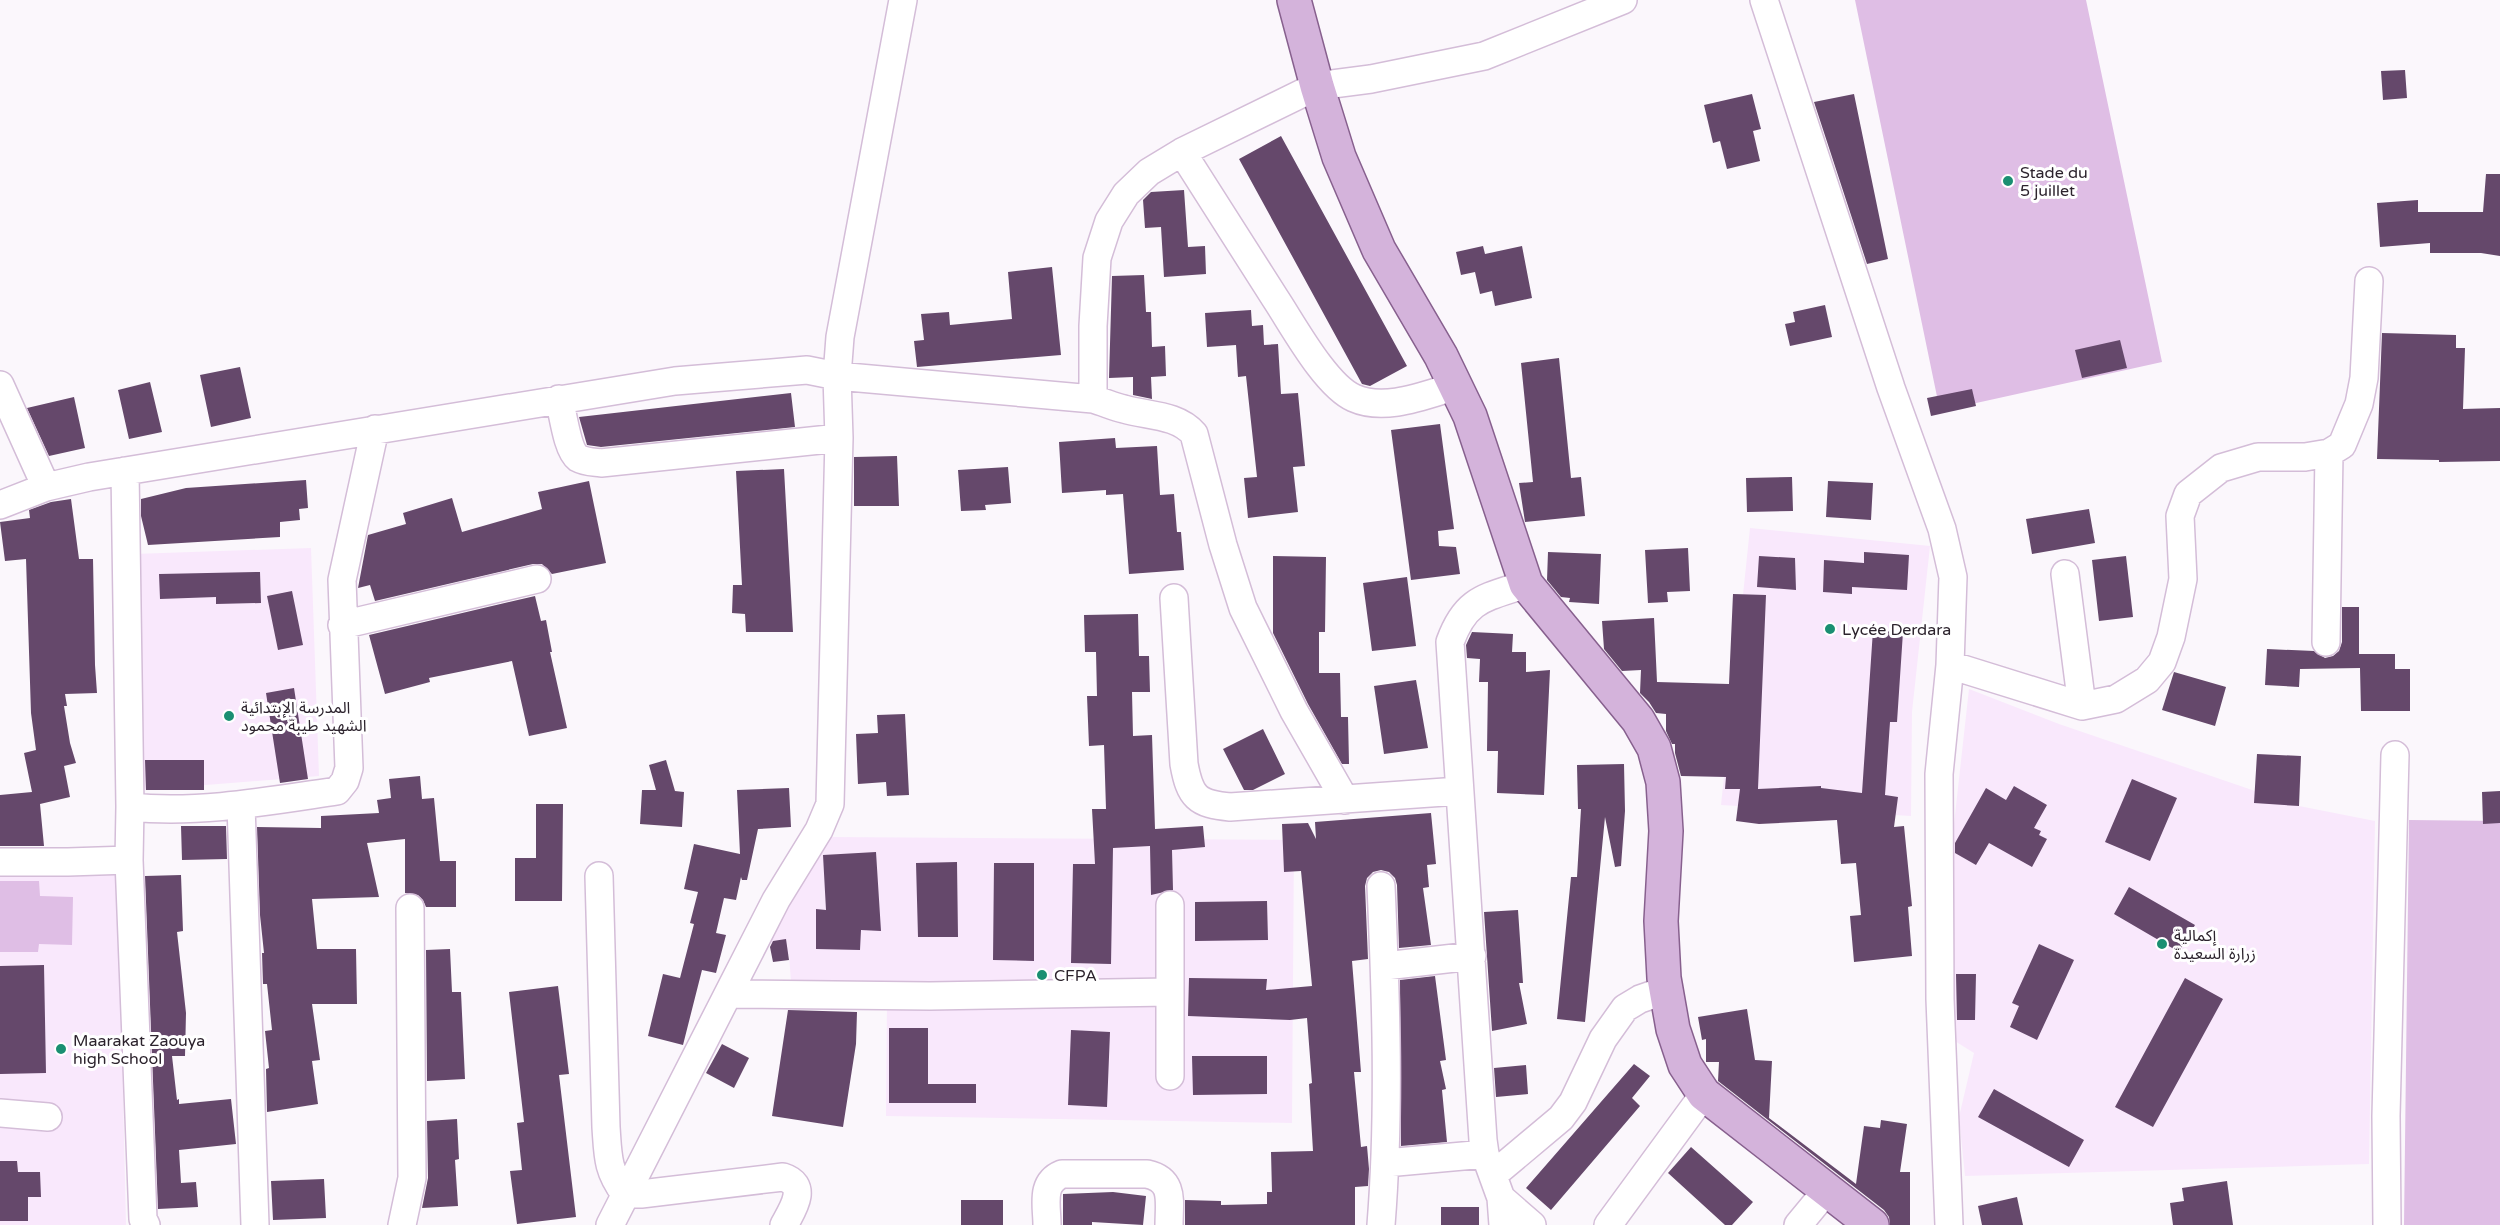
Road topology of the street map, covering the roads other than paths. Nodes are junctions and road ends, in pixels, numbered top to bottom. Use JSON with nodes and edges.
{"nodes":[{"id":1,"x":903,"y":0,"type":"edge"},
{"id":2,"x":1294,"y":0,"type":"edge"},
{"id":3,"x":1623,"y":0,"type":"edge"},
{"id":4,"x":1764,"y":0,"type":"edge"},
{"id":5,"x":1317,"y":86,"type":"junction"},
{"id":6,"x":1182,"y":152,"type":"junction"},
{"id":7,"x":2369,"y":281,"type":"dead end"},
{"id":8,"x":837,"y":376,"type":"junction"},
{"id":9,"x":0,"y":385,"type":"edge"},
{"id":10,"x":1456,"y":386,"type":"junction"},
{"id":11,"x":559,"y":399,"type":"junction"},
{"id":12,"x":1093,"y":399,"type":"junction"},
{"id":13,"x":375,"y":429,"type":"junction"},
{"id":14,"x":839,"y":438,"type":"junction"},
{"id":15,"x":2329,"y":453,"type":"junction"},
{"id":16,"x":125,"y":471,"type":"junction"},
{"id":17,"x":46,"y":487,"type":"junction"},
{"id":18,"x":0,"y":505,"type":"edge"},
{"id":19,"x":2065,"y":574,"type":"dead end"},
{"id":20,"x":537,"y":579,"type":"dead end"},
{"id":21,"x":1526,"y":585,"type":"junction"},
{"id":22,"x":1174,"y":598,"type":"dead end"},
{"id":23,"x":342,"y":625,"type":"junction"},
{"id":24,"x":2326,"y":642,"type":"dead end"},
{"id":25,"x":1950,"y":665,"type":"junction"},
{"id":26,"x":2082,"y":706,"type":"junction"},
{"id":27,"x":2395,"y":755,"type":"dead end"},
{"id":28,"x":1459,"y":791,"type":"junction"},
{"id":29,"x":1345,"y":800,"type":"junction"},
{"id":30,"x":241,"y":806,"type":"junction"},
{"id":31,"x":130,"y":807,"type":"junction"},
{"id":32,"x":129,"y":860,"type":"junction"},
{"id":33,"x":0,"y":862,"type":"edge"},
{"id":34,"x":599,"y":876,"type":"dead end"},
{"id":35,"x":1381,"y":886,"type":"dead end"},
{"id":36,"x":1170,"y":905,"type":"dead end"},
{"id":37,"x":410,"y":908,"type":"dead end"},
{"id":38,"x":1472,"y":956,"type":"junction"},
{"id":39,"x":1385,"y":966,"type":"junction"},
{"id":40,"x":1666,"y":990,"type":"junction"},
{"id":41,"x":1169,"y":993,"type":"junction"},
{"id":42,"x":729,"y":994,"type":"junction"},
{"id":43,"x":1170,"y":1076,"type":"dead end"},
{"id":44,"x":1704,"y":1094,"type":"junction"},
{"id":45,"x":0,"y":1113,"type":"edge"},
{"id":46,"x":48,"y":1118,"type":"dead end"},
{"id":47,"x":1386,"y":1163,"type":"junction"},
{"id":48,"x":1493,"y":1175,"type":"junction"},
{"id":49,"x":1827,"y":1190,"type":"junction"},
{"id":50,"x":625,"y":1194,"type":"junction"},
{"id":51,"x":146,"y":1225,"type":"edge"},
{"id":52,"x":255,"y":1225,"type":"edge"},
{"id":53,"x":402,"y":1225,"type":"edge"},
{"id":54,"x":610,"y":1225,"type":"edge"},
{"id":55,"x":784,"y":1225,"type":"edge"},
{"id":56,"x":1047,"y":1225,"type":"edge"},
{"id":57,"x":1169,"y":1225,"type":"edge"},
{"id":58,"x":1381,"y":1225,"type":"edge"},
{"id":59,"x":1503,"y":1225,"type":"edge"},
{"id":60,"x":1532,"y":1225,"type":"edge"},
{"id":61,"x":1608,"y":1225,"type":"edge"},
{"id":62,"x":1798,"y":1225,"type":"edge"},
{"id":63,"x":1872,"y":1225,"type":"edge"},
{"id":64,"x":1949,"y":1225,"type":"edge"},
{"id":65,"x":2386,"y":1225,"type":"edge"}],
"edges":[{"from":1,"to":8,"type":"street"},
{"from":2,"to":5,"type":"main road"},
{"from":3,"to":5,"type":"street"},
{"from":4,"to":25,"type":"street"},
{"from":5,"to":6,"type":"street"},
{"from":5,"to":10,"type":"main road"},
{"from":6,"to":10,"type":"street"},
{"from":6,"to":12,"type":"street"},
{"from":7,"to":15,"type":"street"},
{"from":8,"to":11,"type":"street"},
{"from":8,"to":12,"type":"street"},
{"from":8,"to":14,"type":"street"},
{"from":9,"to":17,"type":"street"},
{"from":10,"to":21,"type":"main road"},
{"from":11,"to":13,"type":"street"},
{"from":11,"to":14,"type":"street"},
{"from":12,"to":29,"type":"street"},
{"from":13,"to":16,"type":"street"},
{"from":13,"to":23,"type":"street"},
{"from":14,"to":42,"type":"street"},
{"from":15,"to":24,"type":"street"},
{"from":15,"to":26,"type":"street"},
{"from":16,"to":17,"type":"street"},
{"from":16,"to":31,"type":"street"},
{"from":17,"to":18,"type":"street"},
{"from":19,"to":26,"type":"street"},
{"from":20,"to":23,"type":"street"},
{"from":21,"to":28,"type":"street"},
{"from":21,"to":40,"type":"main road"},
{"from":22,"to":29,"type":"street"},
{"from":23,"to":30,"type":"street"},
{"from":25,"to":26,"type":"street"},
{"from":25,"to":64,"type":"street"},
{"from":27,"to":65,"type":"street"},
{"from":28,"to":29,"type":"street"},
{"from":28,"to":38,"type":"street"},
{"from":30,"to":31,"type":"street"},
{"from":30,"to":52,"type":"street"},
{"from":31,"to":32,"type":"street"},
{"from":32,"to":33,"type":"street"},
{"from":32,"to":51,"type":"street"},
{"from":34,"to":50,"type":"street"},
{"from":35,"to":39,"type":"street"},
{"from":36,"to":41,"type":"street"},
{"from":37,"to":53,"type":"street"},
{"from":38,"to":39,"type":"street"},
{"from":38,"to":48,"type":"street"},
{"from":39,"to":47,"type":"street"},
{"from":40,"to":44,"type":"main road"},
{"from":40,"to":48,"type":"street"},
{"from":41,"to":42,"type":"street"},
{"from":41,"to":43,"type":"street"},
{"from":42,"to":50,"type":"street"},
{"from":44,"to":49,"type":"main road"},
{"from":44,"to":61,"type":"street"},
{"from":45,"to":46,"type":"street"},
{"from":47,"to":48,"type":"street"},
{"from":47,"to":58,"type":"street"},
{"from":48,"to":59,"type":"street"},
{"from":48,"to":60,"type":"street"},
{"from":49,"to":62,"type":"street"},
{"from":49,"to":63,"type":"main road"},
{"from":50,"to":54,"type":"street"},
{"from":50,"to":55,"type":"street"},
{"from":56,"to":57,"type":"street"}]}
